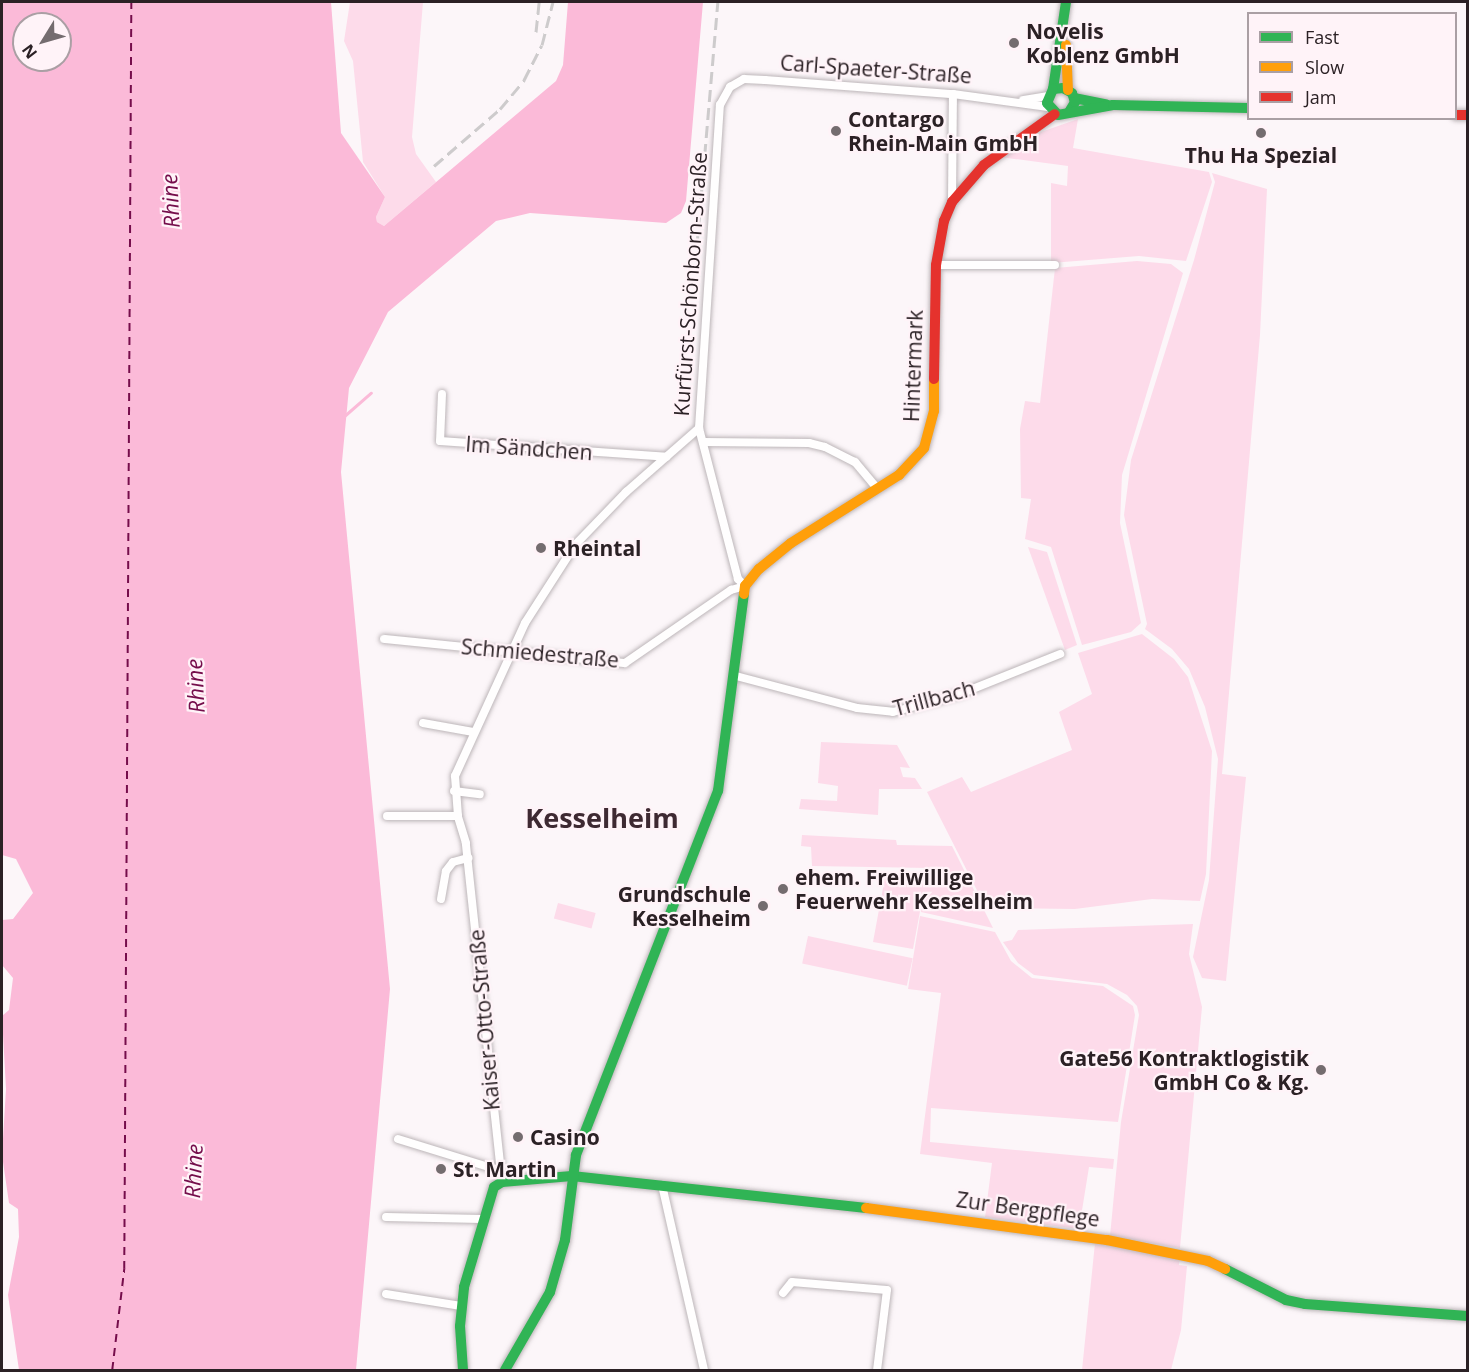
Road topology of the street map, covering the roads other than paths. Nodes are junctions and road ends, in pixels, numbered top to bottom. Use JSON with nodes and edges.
{"nodes":[{"id":1,"x":1066,"y":2,"type":"edge"},
{"id":2,"x":1065,"y":21,"type":"junction"},
{"id":3,"x":730,"y":87,"type":"joint"},
{"id":4,"x":953,"y":94,"type":"junction"},
{"id":5,"x":1071,"y":94,"type":"junction"},
{"id":6,"x":1051,"y":102,"type":"junction"},
{"id":7,"x":1113,"y":105,"type":"junction"},
{"id":8,"x":1247,"y":108,"type":"edge"},
{"id":9,"x":1069,"y":112,"type":"junction"},
{"id":10,"x":952,"y":202,"type":"junction"},
{"id":11,"x":936,"y":265,"type":"junction"},
{"id":12,"x":1054,"y":265,"type":"dead end"},
{"id":13,"x":442,"y":394,"type":"dead end"},
{"id":14,"x":699,"y":428,"type":"junction"},
{"id":15,"x":703,"y":442,"type":"junction"},
{"id":16,"x":666,"y":457,"type":"junction"},
{"id":17,"x":878,"y":489,"type":"junction"},
{"id":18,"x":745,"y":586,"type":"junction"},
{"id":19,"x":384,"y":639,"type":"dead end"},
{"id":20,"x":513,"y":651,"type":"junction"},
{"id":21,"x":1060,"y":654,"type":"dead end"},
{"id":22,"x":736,"y":676,"type":"junction"},
{"id":23,"x":423,"y":723,"type":"dead end"},
{"id":24,"x":473,"y":732,"type":"junction"},
{"id":25,"x":454,"y":791,"type":"junction"},
{"id":26,"x":480,"y":794,"type":"dead end"},
{"id":27,"x":387,"y":816,"type":"dead end"},
{"id":28,"x":458,"y":816,"type":"junction"},
{"id":29,"x":468,"y":858,"type":"junction"},
{"id":30,"x":441,"y":899,"type":"dead end"},
{"id":31,"x":398,"y":1139,"type":"dead end"},
{"id":32,"x":498,"y":1170,"type":"junction"},
{"id":33,"x":572,"y":1176,"type":"junction"},
{"id":34,"x":502,"y":1182,"type":"junction"},
{"id":35,"x":662,"y":1185,"type":"junction"},
{"id":36,"x":386,"y":1217,"type":"dead end"},
{"id":37,"x":482,"y":1219,"type":"junction"},
{"id":38,"x":783,"y":1293,"type":"dead end"},
{"id":39,"x":386,"y":1294,"type":"dead end"},
{"id":40,"x":461,"y":1306,"type":"junction"},
{"id":41,"x":1467,"y":1316,"type":"edge"},
{"id":42,"x":463,"y":1371,"type":"edge"},
{"id":43,"x":505,"y":1371,"type":"edge"},
{"id":44,"x":704,"y":1371,"type":"edge"},
{"id":45,"x":877,"y":1371,"type":"edge"}],
"edges":[{"from":1,"to":2,"type":"street"},
{"from":2,"to":5,"type":"street"},
{"from":2,"to":6,"type":"street"},
{"from":3,"to":4,"type":"street","name":"Carl-Spaeter-Straße"},
{"from":3,"to":14,"type":"street","name":"Kurfürst-Schönborn-Straße"},
{"from":4,"to":6,"type":"street","name":"Carl-Spaeter-Straße"},
{"from":4,"to":10,"type":"street","name":"Hintermark"},
{"from":5,"to":6,"type":"street","name":"Carl-Spaeter-Straße"},
{"from":5,"to":7,"type":"street","name":"Carl-Spaeter-Straße"},
{"from":5,"to":9,"type":"street"},
{"from":6,"to":9,"type":"street","name":"Carl-Spaeter-Straße"},
{"from":6,"to":10,"type":"street","name":"Hintermark"},
{"from":7,"to":8,"type":"street","name":"Carl-Spaeter-Straße"},
{"from":7,"to":9,"type":"street","name":"Carl-Spaeter-Straße"},
{"from":10,"to":11,"type":"street","name":"Hintermark"},
{"from":11,"to":12,"type":"street"},
{"from":11,"to":17,"type":"street","name":"Hintermark"},
{"from":13,"to":16,"type":"street","name":"Im Sändchen"},
{"from":14,"to":15,"type":"street","name":"Kurfürst-Schönborn-Straße"},
{"from":14,"to":16,"type":"street","name":"Kaiser-Otto-Straße"},
{"from":15,"to":17,"type":"street"},
{"from":15,"to":18,"type":"street","name":"Kurfürst-Schönborn-Straße"},
{"from":16,"to":20,"type":"street","name":"Kaiser-Otto-Straße"},
{"from":17,"to":18,"type":"street","name":"Hintermark"},
{"from":18,"to":20,"type":"street","name":"Schmiedestraße"},
{"from":18,"to":22,"type":"street"},
{"from":19,"to":20,"type":"street","name":"Schmiedestraße"},
{"from":20,"to":24,"type":"street","name":"Kaiser-Otto-Straße"},
{"from":21,"to":22,"type":"street","name":"Trillbach"},
{"from":22,"to":33,"type":"street"},
{"from":23,"to":24,"type":"street"},
{"from":24,"to":25,"type":"street","name":"Kaiser-Otto-Straße"},
{"from":25,"to":26,"type":"street"},
{"from":25,"to":28,"type":"street","name":"Kaiser-Otto-Straße"},
{"from":27,"to":28,"type":"street"},
{"from":28,"to":29,"type":"street","name":"Kaiser-Otto-Straße"},
{"from":29,"to":30,"type":"street"},
{"from":29,"to":32,"type":"street","name":"Kaiser-Otto-Straße"},
{"from":31,"to":32,"type":"street"},
{"from":32,"to":34,"type":"street","name":"Kaiser-Otto-Straße"},
{"from":33,"to":34,"type":"street","name":"Zur Bergpflege"},
{"from":33,"to":35,"type":"street","name":"Zur Bergpflege"},
{"from":33,"to":43,"type":"street"},
{"from":34,"to":37,"type":"street"},
{"from":35,"to":41,"type":"street","name":"Zur Bergpflege"},
{"from":35,"to":44,"type":"street"},
{"from":36,"to":37,"type":"street"},
{"from":37,"to":40,"type":"street"},
{"from":38,"to":45,"type":"street"},
{"from":39,"to":40,"type":"street"},
{"from":40,"to":42,"type":"street"}]}
